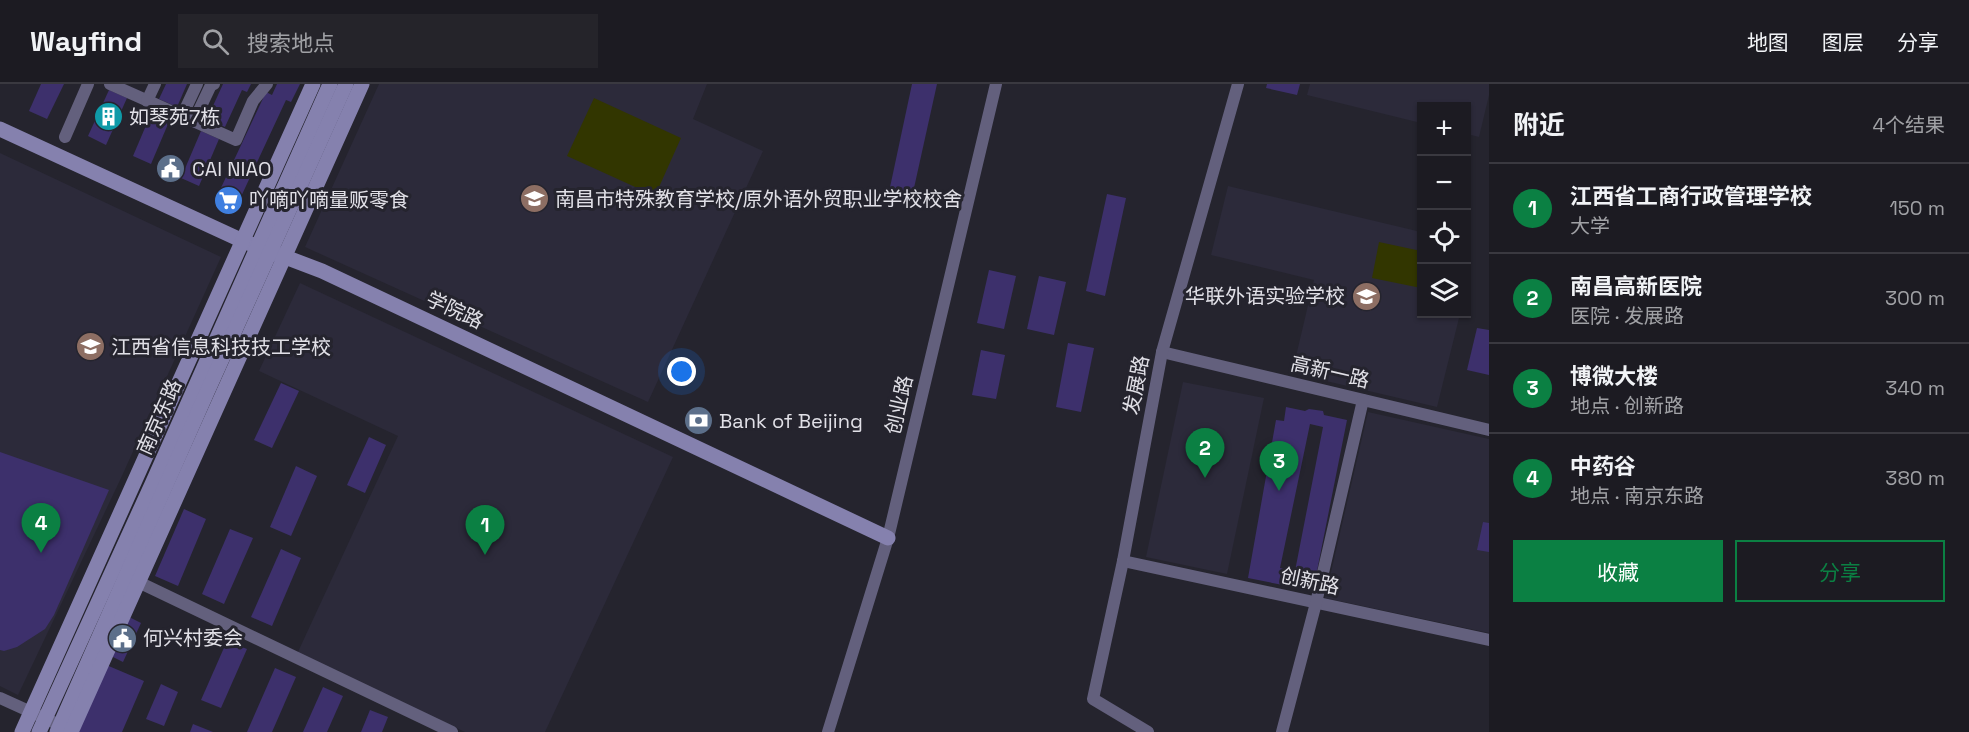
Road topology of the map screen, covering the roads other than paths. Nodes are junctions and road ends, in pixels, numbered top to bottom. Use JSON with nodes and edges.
{"nodes":[{"id":1,"x":88,"y":84,"type":"edge"},
{"id":2,"x":110,"y":84,"type":"edge"},
{"id":3,"x":155,"y":84,"type":"edge"},
{"id":4,"x":197,"y":84,"type":"edge"},
{"id":5,"x":214,"y":84,"type":"edge"},
{"id":6,"x":267,"y":84,"type":"edge"},
{"id":7,"x":313,"y":84,"type":"edge"},
{"id":8,"x":330,"y":84,"type":"edge"},
{"id":9,"x":346,"y":84,"type":"edge"},
{"id":10,"x":362,"y":84,"type":"edge"},
{"id":11,"x":996,"y":84,"type":"edge"},
{"id":12,"x":1238,"y":84,"type":"edge"},
{"id":13,"x":147,"y":101,"type":"junction"},
{"id":14,"x":182,"y":116,"type":"junction"},
{"id":15,"x":194,"y":122,"type":"junction"},
{"id":16,"x":0,"y":129,"type":"edge"},
{"id":17,"x":64,"y":137,"type":"dead end"},
{"id":18,"x":264,"y":249,"type":"junction"},
{"id":19,"x":1162,"y":352,"type":"junction"},
{"id":20,"x":1363,"y":400,"type":"junction"},
{"id":21,"x":1489,"y":430,"type":"edge"},
{"id":22,"x":888,"y":538,"type":"junction"},
{"id":23,"x":1123,"y":561,"type":"junction"},
{"id":24,"x":132,"y":579,"type":"junction"},
{"id":25,"x":1316,"y":603,"type":"junction"},
{"id":26,"x":1489,"y":640,"type":"edge"},
{"id":27,"x":0,"y":698,"type":"edge"},
{"id":28,"x":31,"y":712,"type":"junction"},
{"id":29,"x":42,"y":725,"type":"edge"},
{"id":30,"x":62,"y":730,"type":"edge"},
{"id":31,"x":22,"y":732,"type":"edge"},
{"id":32,"x":452,"y":732,"type":"edge"},
{"id":33,"x":828,"y":732,"type":"edge"},
{"id":34,"x":1148,"y":732,"type":"edge"},
{"id":35,"x":1282,"y":732,"type":"edge"}],
"edges":[{"from":1,"to":17,"type":"street"},
{"from":2,"to":13,"type":"street"},
{"from":3,"to":13,"type":"street"},
{"from":4,"to":14,"type":"street"},
{"from":5,"to":15,"type":"street"},
{"from":6,"to":15,"type":"street"},
{"from":7,"to":18,"type":"street"},
{"from":8,"to":18,"type":"street","name":"南京东路"},
{"from":9,"to":18,"type":"street","name":"南京东路"},
{"from":10,"to":18,"type":"street"},
{"from":11,"to":22,"type":"street","name":"创业路"},
{"from":12,"to":19,"type":"street","name":"发展路"},
{"from":13,"to":14,"type":"street"},
{"from":14,"to":15,"type":"street"},
{"from":16,"to":18,"type":"street","name":"学院路"},
{"from":18,"to":22,"type":"street","name":"学院路"},
{"from":18,"to":24,"type":"street","name":"南京东路"},
{"from":18,"to":28,"type":"street"},
{"from":18,"to":29,"type":"street","name":"南京东路"},
{"from":19,"to":20,"type":"street","name":"高新一路"},
{"from":19,"to":23,"type":"street","name":"发展路"},
{"from":20,"to":21,"type":"street","name":"高新一路"},
{"from":20,"to":25,"type":"street"},
{"from":22,"to":33,"type":"street","name":"创业路"},
{"from":23,"to":25,"type":"street","name":"创新路"},
{"from":23,"to":34,"type":"street","name":"发展路"},
{"from":24,"to":30,"type":"street","name":"南京东路"},
{"from":24,"to":32,"type":"street"},
{"from":25,"to":26,"type":"street","name":"创新路"},
{"from":25,"to":35,"type":"street"},
{"from":27,"to":28,"type":"street"},
{"from":28,"to":29,"type":"street"},
{"from":28,"to":31,"type":"street"},
{"from":29,"to":30,"type":"street"}]}
